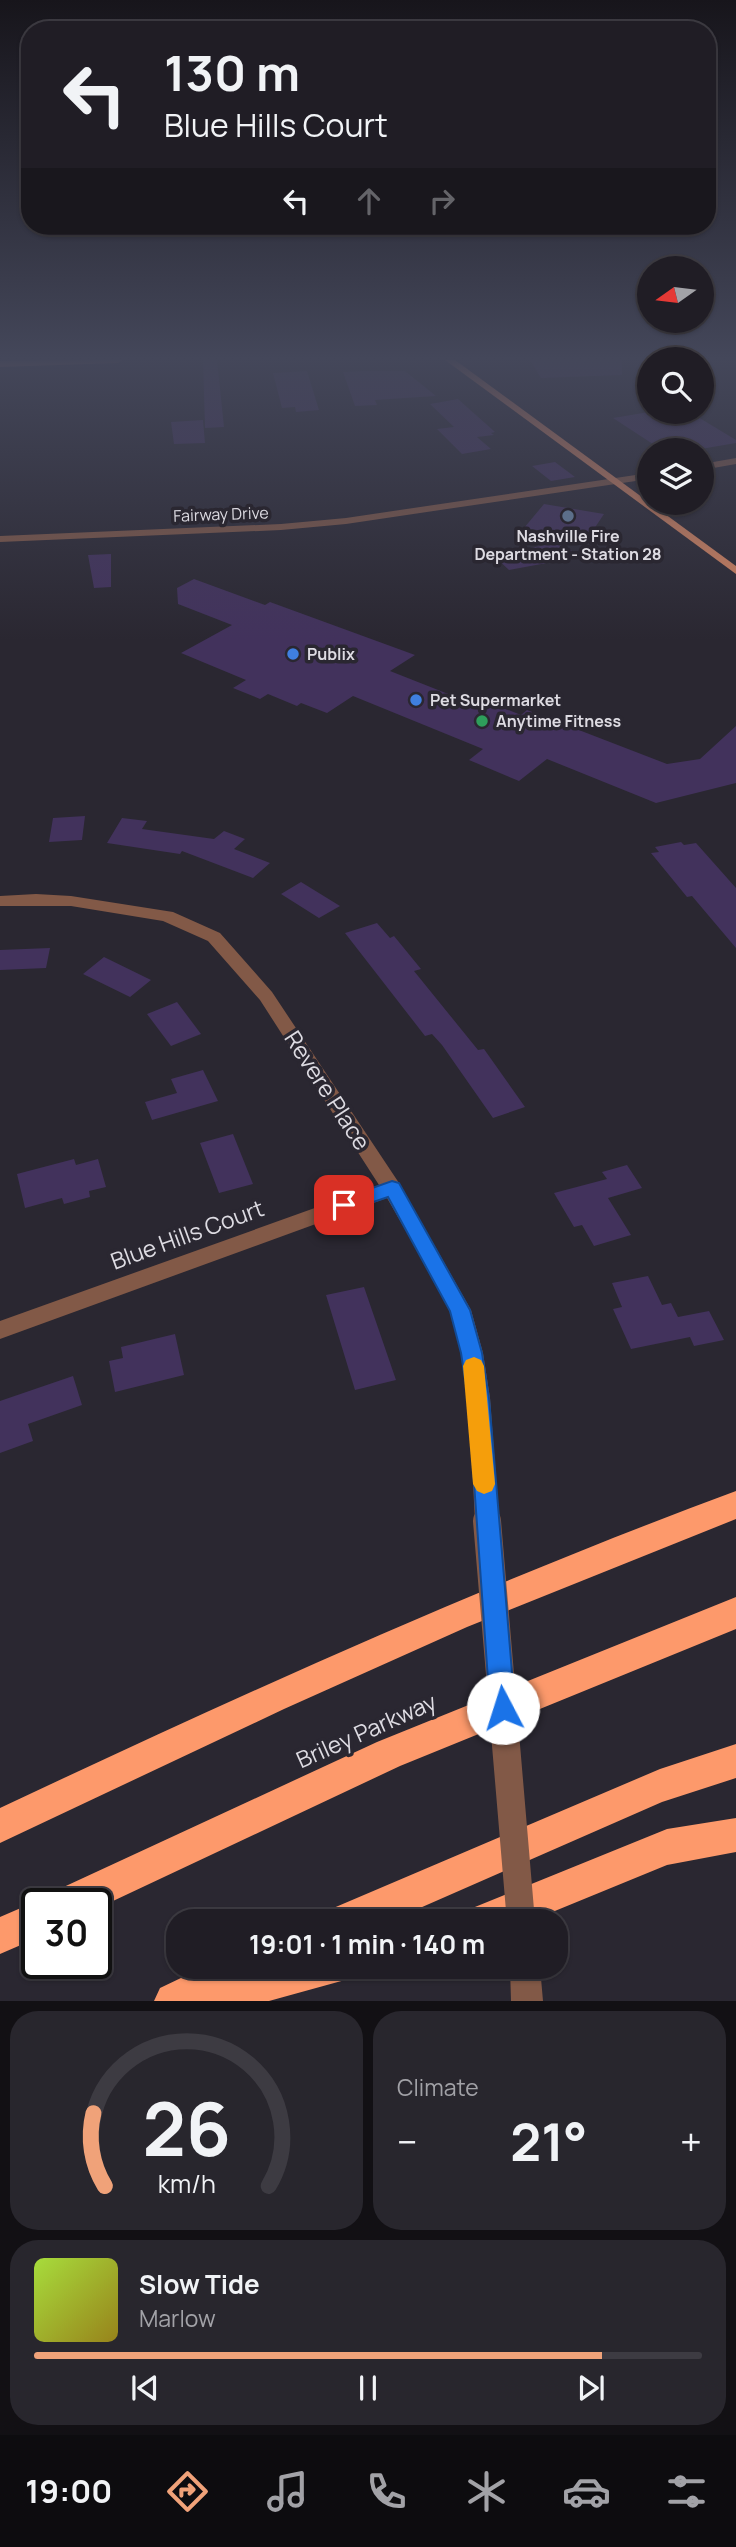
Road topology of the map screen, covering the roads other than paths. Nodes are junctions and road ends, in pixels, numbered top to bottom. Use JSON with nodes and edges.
{"nodes":[{"id":1,"x":577,"y":453,"type":"edge"},
{"id":2,"x":736,"y":461,"type":"edge"},
{"id":3,"x":714,"y":465,"type":"edge"},
{"id":4,"x":637,"y":478,"type":"edge"},
{"id":5,"x":616,"y":482,"type":"junction"},
{"id":6,"x":0,"y":540,"type":"edge"},
{"id":7,"x":736,"y":571,"type":"edge"},
{"id":8,"x":0,"y":901,"type":"edge"},
{"id":9,"x":392,"y":1188,"type":"junction"},
{"id":10,"x":0,"y":1330,"type":"edge"},
{"id":11,"x":736,"y":1505,"type":"edge"},
{"id":12,"x":736,"y":1613,"type":"edge"},
{"id":13,"x":736,"y":1761,"type":"edge"},
{"id":14,"x":0,"y":1826,"type":"edge"},
{"id":15,"x":736,"y":1835,"type":"edge"},
{"id":16,"x":102,"y":1888,"type":"edge"},
{"id":17,"x":374,"y":1909,"type":"edge"},
{"id":18,"x":515,"y":1909,"type":"edge"},
{"id":19,"x":520,"y":1909,"type":"edge"},
{"id":20,"x":21,"y":1926,"type":"edge"},
{"id":21,"x":0,"y":1936,"type":"edge"},
{"id":22,"x":220,"y":1979,"type":"edge"},
{"id":23,"x":283,"y":1979,"type":"edge"},
{"id":24,"x":173,"y":2001,"type":"edge"},
{"id":25,"x":193,"y":2001,"type":"edge"}],
"edges":[{"from":1,"to":5,"type":"main road"},
{"from":2,"to":3,"type":"street"},
{"from":4,"to":5,"type":"street","name":"Fairway Drive"},
{"from":5,"to":6,"type":"street","name":"Fairway Drive"},
{"from":5,"to":7,"type":"main road"},
{"from":8,"to":9,"type":"street","name":"Revere Place"},
{"from":9,"to":10,"type":"street","name":"Blue Hills Court"},
{"from":9,"to":19,"type":"street","name":"Revere Place","bridge":true},
{"from":11,"to":14,"type":"highway"},
{"from":12,"to":16,"type":"highway","name":"Briley Parkway"},
{"from":13,"to":17,"type":"highway"},
{"from":15,"to":18,"type":"highway"},
{"from":20,"to":21,"type":"highway"},
{"from":22,"to":24,"type":"highway"},
{"from":23,"to":25,"type":"highway"}]}
